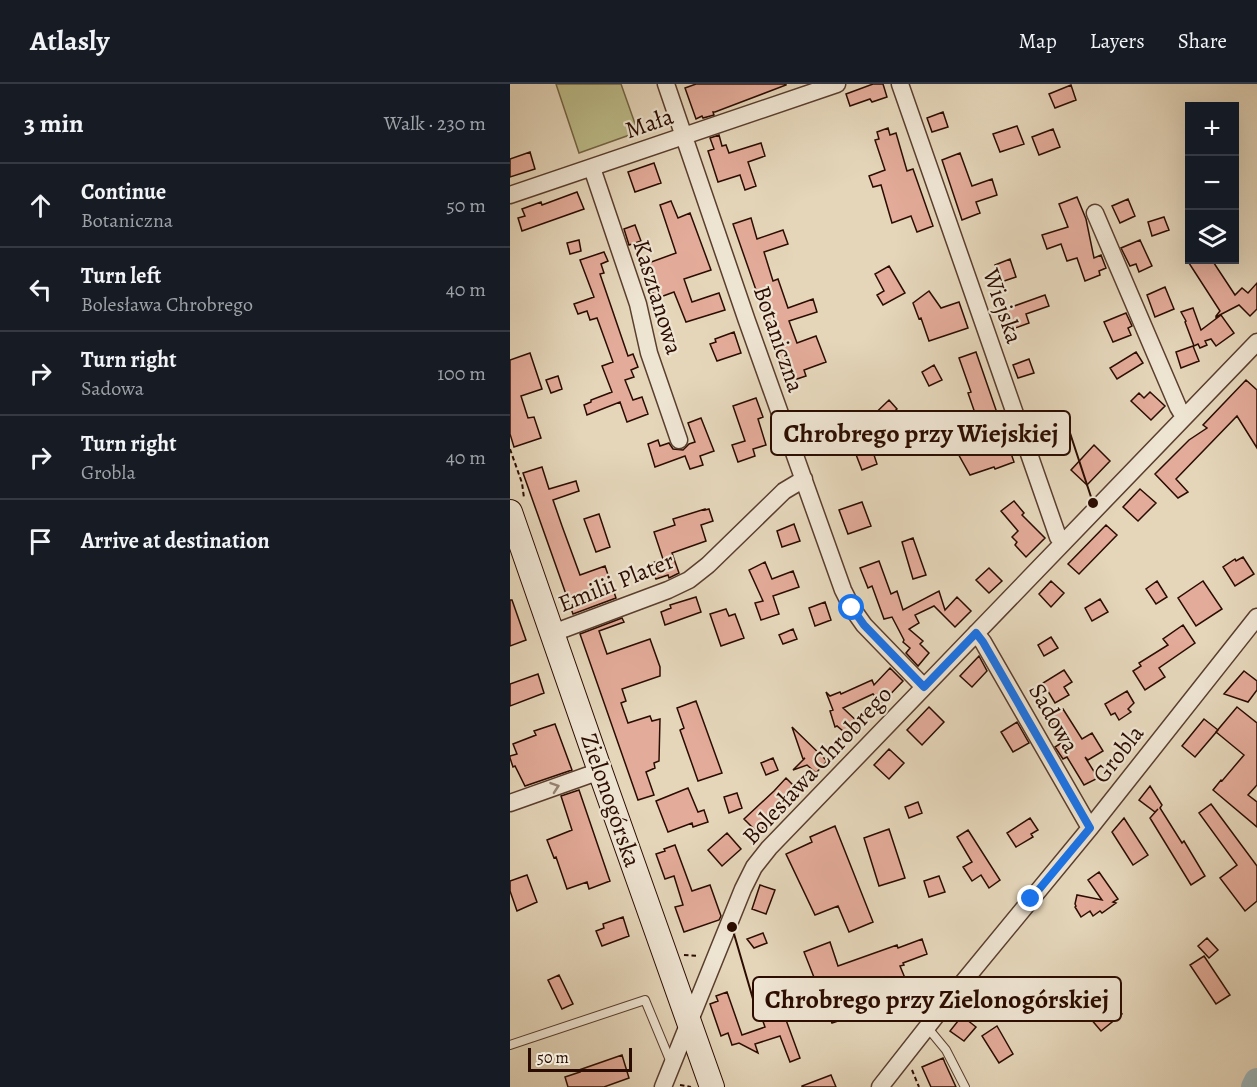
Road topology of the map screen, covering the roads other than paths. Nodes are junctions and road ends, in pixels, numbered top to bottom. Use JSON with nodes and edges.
{"nodes":[{"id":1,"x":666,"y":84,"type":"edge"},
{"id":2,"x":837,"y":84,"type":"edge"},
{"id":3,"x":900,"y":84,"type":"edge"},
{"id":4,"x":684,"y":136,"type":"junction"},
{"id":5,"x":592,"y":168,"type":"junction"},
{"id":6,"x":510,"y":195,"type":"edge"},
{"id":7,"x":1095,"y":213,"type":"dead end"},
{"id":8,"x":1257,"y":342,"type":"edge"},
{"id":9,"x":1184,"y":417,"type":"junction"},
{"id":10,"x":679,"y":440,"type":"dead end"},
{"id":11,"x":804,"y":479,"type":"junction"},
{"id":12,"x":510,"y":512,"type":"edge"},
{"id":13,"x":1063,"y":543,"type":"junction"},
{"id":14,"x":1257,"y":617,"type":"edge"},
{"id":15,"x":553,"y":633,"type":"junction"},
{"id":16,"x":976,"y":633,"type":"junction"},
{"id":17,"x":924,"y":687,"type":"junction"},
{"id":18,"x":600,"y":771,"type":"junction"},
{"id":19,"x":510,"y":803,"type":"edge"},
{"id":20,"x":1090,"y":828,"type":"junction"},
{"id":21,"x":675,"y":981,"type":"junction"},
{"id":22,"x":705,"y":983,"type":"junction"},
{"id":23,"x":690,"y":1022,"type":"junction"},
{"id":24,"x":927,"y":1027,"type":"junction"},
{"id":25,"x":510,"y":1045,"type":"edge"},
{"id":26,"x":672,"y":1065,"type":"junction"},
{"id":27,"x":883,"y":1086,"type":"edge"},
{"id":28,"x":663,"y":1087,"type":"edge"},
{"id":29,"x":712,"y":1087,"type":"edge"},
{"id":30,"x":965,"y":1087,"type":"edge"}],
"edges":[{"from":1,"to":4,"type":"street","name":"Botaniczna"},
{"from":2,"to":4,"type":"street","name":"Mała"},
{"from":3,"to":13,"type":"street","name":"Wiejska"},
{"from":4,"to":5,"type":"street","name":"Mała"},
{"from":4,"to":11,"type":"street","name":"Botaniczna"},
{"from":5,"to":6,"type":"street","name":"Mała"},
{"from":5,"to":10,"type":"street","name":"Kasztanowa"},
{"from":7,"to":9,"type":"street"},
{"from":8,"to":9,"type":"street","name":"Bolesława Chrobrego"},
{"from":9,"to":13,"type":"street","name":"Bolesława Chrobrego"},
{"from":11,"to":15,"type":"street","name":"Emilii Plater"},
{"from":11,"to":17,"type":"street","name":"Botaniczna"},
{"from":12,"to":15,"type":"street","name":"Zielonogórska"},
{"from":13,"to":16,"type":"street","name":"Bolesława Chrobrego"},
{"from":14,"to":20,"type":"street","name":"Grobla"},
{"from":15,"to":18,"type":"street","name":"Zielonogórska"},
{"from":16,"to":17,"type":"street","name":"Bolesława Chrobrego"},
{"from":16,"to":20,"type":"street","name":"Sadowa"},
{"from":17,"to":22,"type":"street","name":"Bolesława Chrobrego"},
{"from":19,"to":18,"type":"street","one_way":true},
{"from":18,"to":21,"type":"street","name":"Zielonogórska"},
{"from":20,"to":24,"type":"street","name":"Grobla"},
{"from":21,"to":22,"type":"street"},
{"from":21,"to":23,"type":"street","name":"Zielonogórska"},
{"from":22,"to":23,"type":"street","name":"Bolesława Chrobrego"},
{"from":23,"to":26,"type":"street","name":"Bolesława Chrobrego"},
{"from":23,"to":29,"type":"street","name":"Zielonogórska"},
{"from":24,"to":27,"type":"street","name":"Grobla"},
{"from":24,"to":30,"type":"lane"},
{"from":25,"to":26,"type":"lane"},
{"from":26,"to":28,"type":"street","name":"Bolesława Chrobrego"}]}
